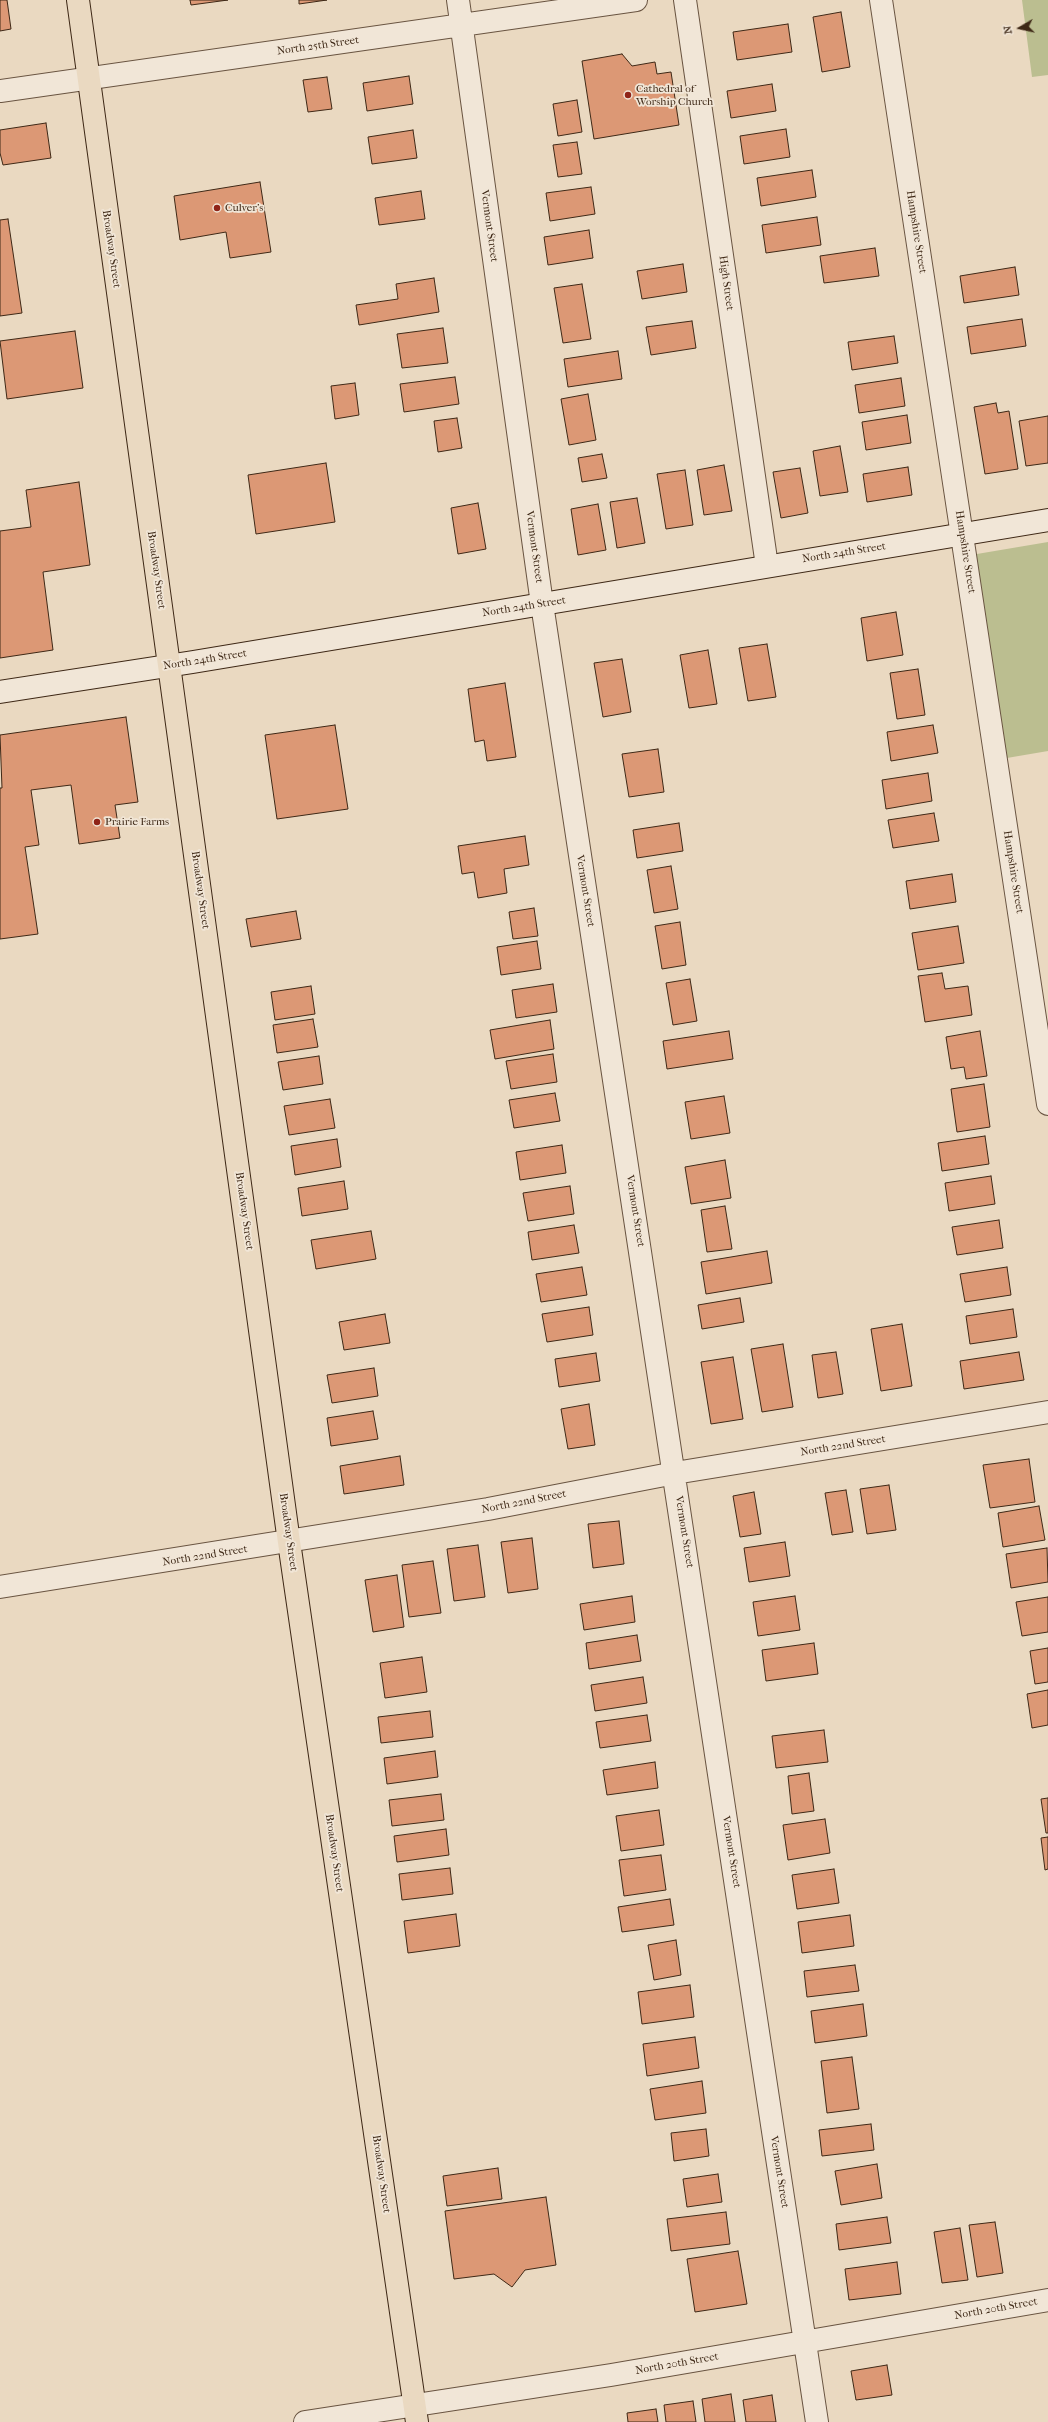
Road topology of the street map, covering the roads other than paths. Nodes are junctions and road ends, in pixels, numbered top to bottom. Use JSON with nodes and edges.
{"nodes":[{"id":1,"x":78,"y":0,"type":"edge"},
{"id":2,"x":458,"y":0,"type":"edge"},
{"id":3,"x":636,"y":0,"type":"edge"},
{"id":4,"x":685,"y":0,"type":"edge"},
{"id":5,"x":881,"y":0,"type":"edge"},
{"id":6,"x":460,"y":26,"type":"junction"},
{"id":7,"x":88,"y":78,"type":"junction"},
{"id":8,"x":0,"y":91,"type":"edge"},
{"id":9,"x":1048,"y":520,"type":"edge"},
{"id":10,"x":962,"y":534,"type":"junction"},
{"id":11,"x":767,"y":566,"type":"junction"},
{"id":12,"x":542,"y":604,"type":"junction"},
{"id":13,"x":169,"y":665,"type":"junction"},
{"id":14,"x":0,"y":692,"type":"edge"},
{"id":15,"x":1048,"y":1104,"type":"edge"},
{"id":16,"x":1048,"y":1412,"type":"edge"},
{"id":17,"x":675,"y":1473,"type":"junction"},
{"id":18,"x":289,"y":1542,"type":"junction"},
{"id":19,"x":0,"y":1587,"type":"edge"},
{"id":20,"x":1048,"y":2300,"type":"edge"},
{"id":21,"x":805,"y":2342,"type":"junction"},
{"id":22,"x":415,"y":2413,"type":"edge"},
{"id":23,"x":305,"y":2422,"type":"edge"},
{"id":24,"x":817,"y":2422,"type":"edge"}],
"edges":[{"from":1,"to":7,"type":"main road","name":"Broadway Street"},
{"from":2,"to":6,"type":"street","name":"Vermont Street"},
{"from":3,"to":6,"type":"street","name":"North 25th Street"},
{"from":4,"to":11,"type":"street","name":"High Street"},
{"from":5,"to":10,"type":"street","name":"Hampshire Street"},
{"from":6,"to":7,"type":"street","name":"North 25th Street"},
{"from":6,"to":12,"type":"street","name":"Vermont Street"},
{"from":7,"to":8,"type":"street","name":"North 25th Street"},
{"from":7,"to":13,"type":"main road","name":"Broadway Street"},
{"from":9,"to":10,"type":"street","name":"North 24th Street"},
{"from":10,"to":11,"type":"street","name":"North 24th Street"},
{"from":10,"to":15,"type":"street","name":"Hampshire Street"},
{"from":11,"to":12,"type":"street","name":"North 24th Street"},
{"from":12,"to":13,"type":"street","name":"North 24th Street"},
{"from":12,"to":17,"type":"street","name":"Vermont Street"},
{"from":13,"to":14,"type":"street","name":"North 24th Street"},
{"from":13,"to":18,"type":"main road","name":"Broadway Street"},
{"from":16,"to":17,"type":"street","name":"North 22nd Street"},
{"from":17,"to":18,"type":"street","name":"North 22nd Street"},
{"from":17,"to":21,"type":"street","name":"Vermont Street"},
{"from":18,"to":19,"type":"street","name":"North 22nd Street"},
{"from":18,"to":22,"type":"main road","name":"Broadway Street"},
{"from":20,"to":21,"type":"street","name":"North 20th Street"},
{"from":21,"to":22,"type":"street","name":"North 20th Street"},
{"from":21,"to":24,"type":"street","name":"Vermont Street"},
{"from":22,"to":23,"type":"street","name":"North 20th Street"}]}
